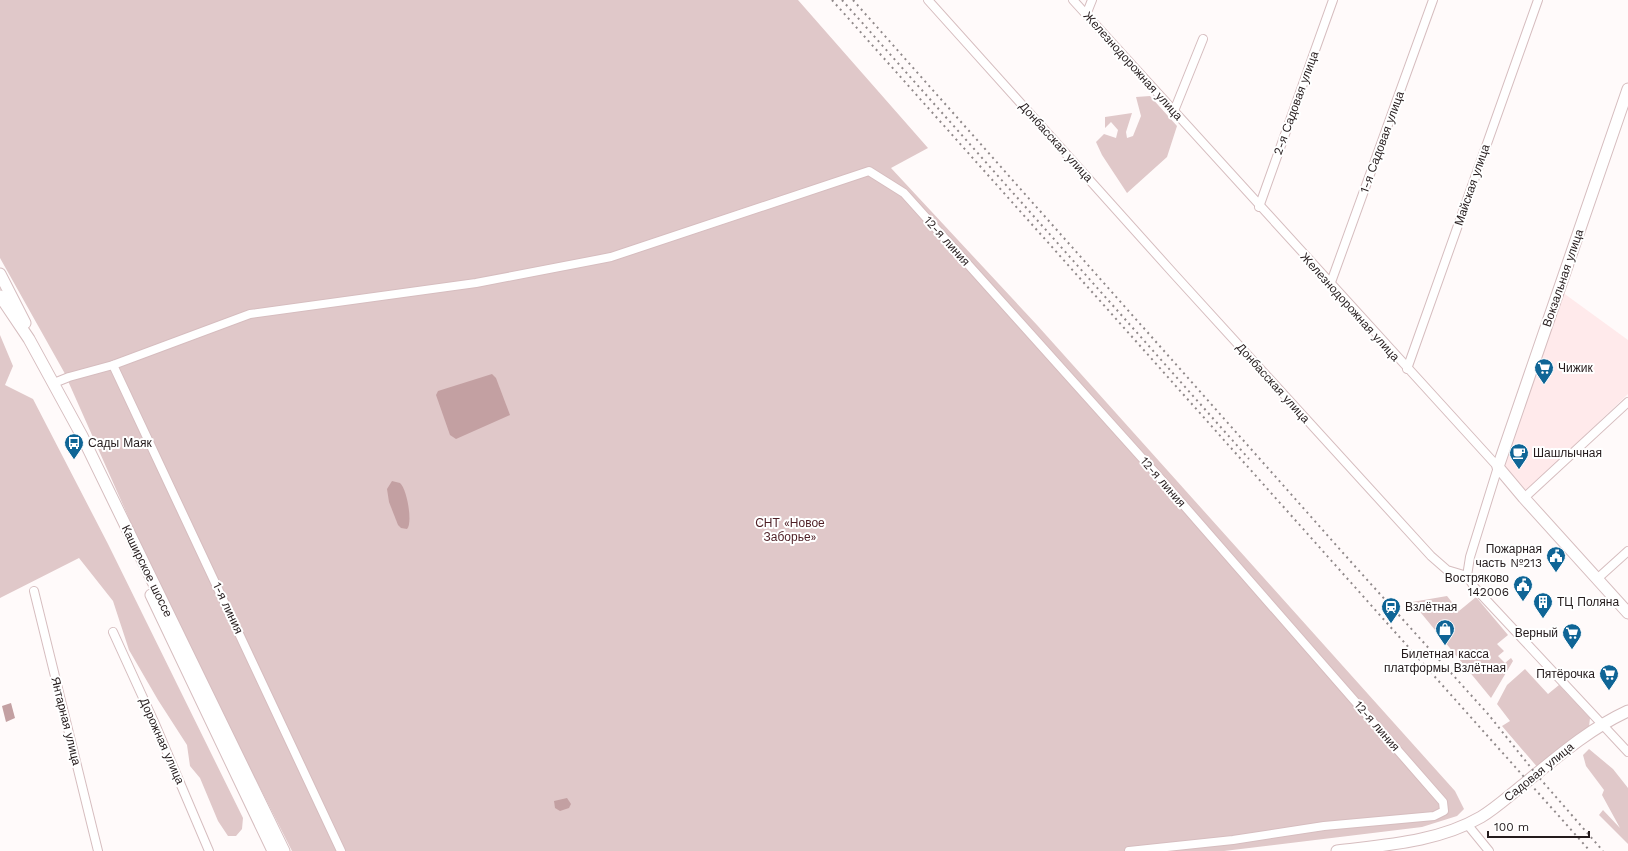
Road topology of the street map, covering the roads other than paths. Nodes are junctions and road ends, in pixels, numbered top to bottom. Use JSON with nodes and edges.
{"nodes":[{"id":1,"x":928,"y":0,"type":"edge"},
{"id":2,"x":1073,"y":0,"type":"edge"},
{"id":3,"x":1092,"y":0,"type":"edge"},
{"id":4,"x":1333,"y":0,"type":"edge"},
{"id":5,"x":1433,"y":0,"type":"edge"},
{"id":6,"x":1538,"y":0,"type":"edge"},
{"id":7,"x":1086,"y":15,"type":"junction"},
{"id":8,"x":1203,"y":39,"type":"dead end"},
{"id":9,"x":1628,"y":89,"type":"edge"},
{"id":10,"x":1174,"y":111,"type":"junction"},
{"id":11,"x":1260,"y":207,"type":"junction"},
{"id":12,"x":0,"y":274,"type":"edge"},
{"id":13,"x":1330,"y":285,"type":"junction"},
{"id":14,"x":0,"y":296,"type":"edge"},
{"id":15,"x":0,"y":308,"type":"edge"},
{"id":16,"x":113,"y":365,"type":"junction"},
{"id":17,"x":1407,"y":369,"type":"junction"},
{"id":18,"x":54,"y":383,"type":"junction"},
{"id":19,"x":1628,"y":402,"type":"edge"},
{"id":20,"x":1498,"y":467,"type":"junction"},
{"id":21,"x":1524,"y":498,"type":"junction"},
{"id":22,"x":1628,"y":551,"type":"edge"},
{"id":23,"x":1467,"y":576,"type":"junction"},
{"id":24,"x":1597,"y":579,"type":"junction"},
{"id":25,"x":34,"y":591,"type":"dead end"},
{"id":26,"x":1628,"y":613,"type":"edge"},
{"id":27,"x":113,"y":632,"type":"dead end"},
{"id":28,"x":1628,"y":710,"type":"edge"},
{"id":29,"x":1602,"y":724,"type":"junction"},
{"id":30,"x":1628,"y":752,"type":"edge"},
{"id":31,"x":1467,"y":824,"type":"junction"},
{"id":32,"x":98,"y":851,"type":"edge"},
{"id":33,"x":209,"y":851,"type":"edge"},
{"id":34,"x":274,"y":851,"type":"edge"},
{"id":35,"x":284,"y":851,"type":"edge"},
{"id":36,"x":341,"y":851,"type":"edge"},
{"id":37,"x":1129,"y":851,"type":"edge"},
{"id":38,"x":1337,"y":851,"type":"edge"},
{"id":39,"x":1489,"y":851,"type":"edge"}],
"edges":[{"from":1,"to":23,"type":"street","name":"Донбасская улица"},
{"from":2,"to":7,"type":"street","name":"Железнодорожная улица"},
{"from":3,"to":7,"type":"street"},
{"from":4,"to":11,"type":"street","name":"2-я Садовая улица"},
{"from":5,"to":13,"type":"street","name":"1-я Садовая улица"},
{"from":6,"to":17,"type":"street","name":"Майская улица"},
{"from":7,"to":10,"type":"street","name":"Железнодорожная улица"},
{"from":8,"to":10,"type":"street"},
{"from":9,"to":20,"type":"main road","name":"Вокзальная улица"},
{"from":10,"to":11,"type":"street","name":"Железнодорожная улица"},
{"from":11,"to":13,"type":"street","name":"Железнодорожная улица"},
{"from":12,"to":18,"type":"main road"},
{"from":13,"to":17,"type":"street","name":"Железнодорожная улица"},
{"from":14,"to":18,"type":"main road","name":"Каширское шоссе"},
{"from":15,"to":34,"type":"main road","name":"Каширское шоссе"},
{"from":16,"to":18,"type":"street"},
{"from":16,"to":36,"type":"street","name":"1-я линия"},
{"from":16,"to":37,"type":"street","name":"12-я линия"},
{"from":17,"to":20,"type":"street","name":"Железнодорожная улица"},
{"from":18,"to":35,"type":"main road","name":"Каширское шоссе"},
{"from":19,"to":21,"type":"street"},
{"from":20,"to":21,"type":"main road","name":"Железнодорожная улица"},
{"from":20,"to":23,"type":"street"},
{"from":21,"to":24,"type":"main road","name":"Железнодорожная улица"},
{"from":22,"to":24,"type":"street"},
{"from":23,"to":29,"type":"street"},
{"from":24,"to":26,"type":"main road","name":"Железнодорожная улица"},
{"from":25,"to":32,"type":"street","name":"Янтарная улица"},
{"from":27,"to":33,"type":"street","name":"Дорожная улица"},
{"from":28,"to":29,"type":"main road","name":"Садовая улица"},
{"from":29,"to":30,"type":"street"},
{"from":29,"to":31,"type":"main road","name":"Садовая улица"},
{"from":31,"to":38,"type":"main road","name":"Садовая улица"},
{"from":31,"to":39,"type":"street"}]}
